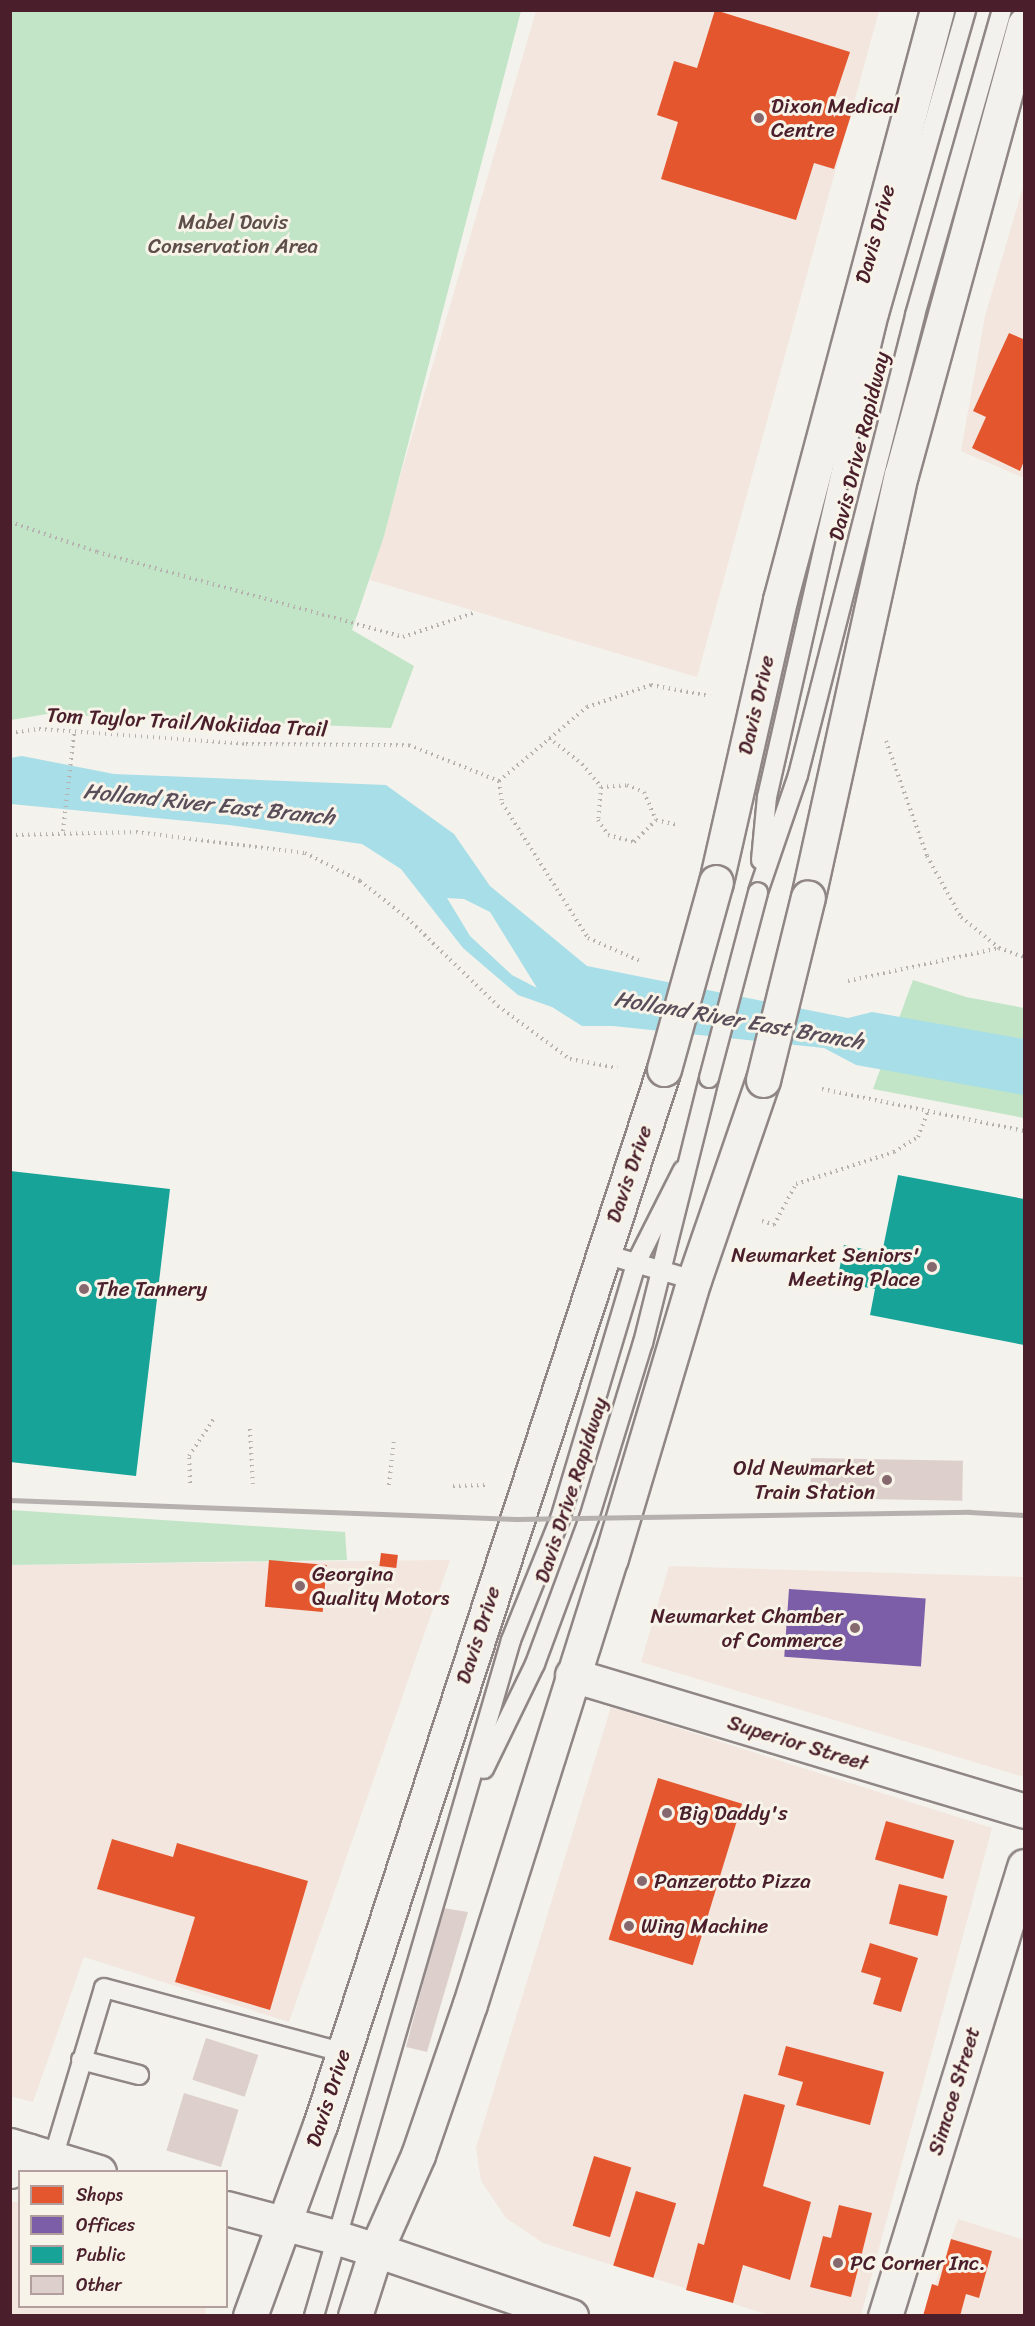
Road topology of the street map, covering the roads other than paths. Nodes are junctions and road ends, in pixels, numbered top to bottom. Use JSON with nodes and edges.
{"nodes":[{"id":1,"x":936,"y":10,"type":"edge"},
{"id":2,"x":966,"y":10,"type":"edge"},
{"id":3,"x":1002,"y":10,"type":"edge"},
{"id":4,"x":1024,"y":25,"type":"edge"},
{"id":5,"x":758,"y":892,"type":"junction"},
{"id":6,"x":683,"y":1170,"type":"junction"},
{"id":7,"x":601,"y":1253,"type":"junction"},
{"id":8,"x":637,"y":1261,"type":"junction"},
{"id":9,"x":661,"y":1269,"type":"junction"},
{"id":10,"x":694,"y":1280,"type":"junction"},
{"id":11,"x":572,"y":1675,"type":"junction"},
{"id":12,"x":463,"y":1811,"type":"junction"},
{"id":13,"x":1024,"y":1811,"type":"edge"},
{"id":14,"x":1024,"y":1866,"type":"edge"},
{"id":15,"x":342,"y":2052,"type":"junction"},
{"id":16,"x":81,"y":2060,"type":"junction"},
{"id":17,"x":139,"y":2075,"type":"dead end"},
{"id":18,"x":26,"y":2156,"type":"edge"},
{"id":19,"x":90,"y":2170,"type":"edge"},
{"id":20,"x":228,"y":2209,"type":"edge"},
{"id":21,"x":284,"y":2224,"type":"junction"},
{"id":22,"x":335,"y":2237,"type":"junction"},
{"id":23,"x":376,"y":2250,"type":"junction"},
{"id":24,"x":560,"y":2314,"type":"edge"},
{"id":25,"x":250,"y":2316,"type":"edge"},
{"id":26,"x":314,"y":2316,"type":"edge"},
{"id":27,"x":355,"y":2316,"type":"edge"},
{"id":28,"x":885,"y":2316,"type":"edge"}],
"edges":[{"from":1,"to":7,"type":"main road","name":"Davis Drive","bridge":true},
{"from":2,"to":5,"type":"lane","name":"Davis Drive Rapidway"},
{"from":3,"to":5,"type":"lane","name":"Davis Drive Rapidway"},
{"from":4,"to":10,"type":"main road","bridge":true},
{"from":5,"to":6,"type":"lane","name":"Davis Drive Rapidway","bridge":true},
{"from":6,"to":8,"type":"lane","name":"Davis Drive Rapidway"},
{"from":6,"to":9,"type":"lane","name":"Davis Drive Rapidway"},
{"from":7,"to":8,"type":"lane"},
{"from":7,"to":15,"type":"main road","name":"Davis Drive"},
{"from":8,"to":9,"type":"lane"},
{"from":8,"to":12,"type":"lane","name":"Davis Drive Rapidway"},
{"from":9,"to":10,"type":"lane"},
{"from":9,"to":12,"type":"lane","name":"Davis Drive Rapidway"},
{"from":10,"to":11,"type":"main road"},
{"from":11,"to":13,"type":"main road","name":"Superior Street"},
{"from":11,"to":23,"type":"main road"},
{"from":12,"to":22,"type":"lane","name":"Davis Drive Rapidway"},
{"from":14,"to":28,"type":"main road","name":"Simcoe Street"},
{"from":15,"to":16,"type":"lane"},
{"from":15,"to":21,"type":"main road","name":"Davis Drive"},
{"from":16,"to":17,"type":"lane"},
{"from":16,"to":18,"type":"lane"},
{"from":18,"to":19,"type":"main road"},
{"from":20,"to":21,"type":"main road"},
{"from":21,"to":22,"type":"main road"},
{"from":21,"to":25,"type":"main road","name":"Davis Drive"},
{"from":22,"to":23,"type":"main road"},
{"from":22,"to":26,"type":"lane","name":"Davis Drive Rapidway"},
{"from":23,"to":24,"type":"main road"},
{"from":23,"to":27,"type":"main road"}]}
